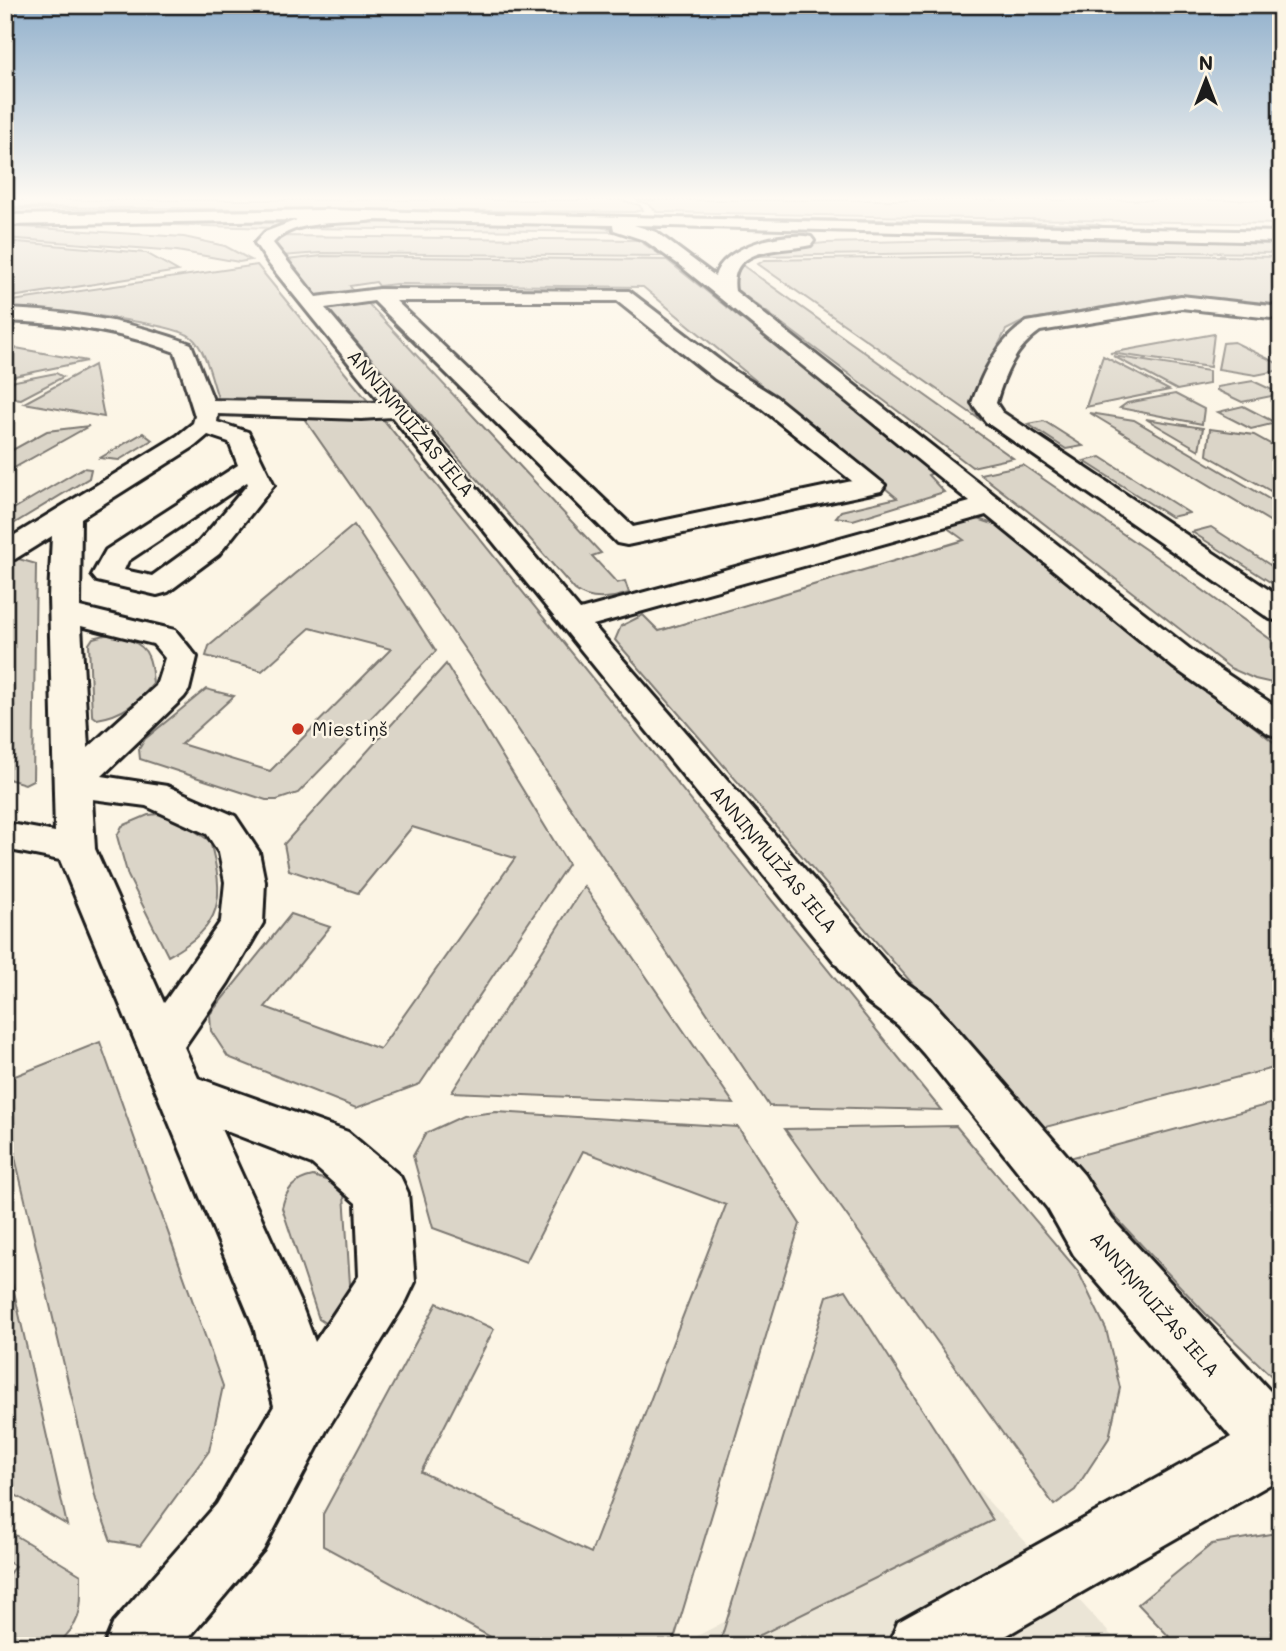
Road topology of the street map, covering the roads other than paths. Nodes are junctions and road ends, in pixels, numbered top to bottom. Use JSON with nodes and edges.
{"nodes":[{"id":1,"x":289,"y":277,"type":"edge"},
{"id":2,"x":704,"y":277,"type":"edge"},
{"id":3,"x":726,"y":277,"type":"edge"},
{"id":4,"x":379,"y":295,"type":"junction"},
{"id":5,"x":726,"y":296,"type":"junction"},
{"id":6,"x":312,"y":304,"type":"junction"},
{"id":7,"x":1281,"y":313,"type":"edge"},
{"id":8,"x":5,"y":315,"type":"edge"},
{"id":9,"x":400,"y":409,"type":"junction"},
{"id":10,"x":204,"y":416,"type":"junction"},
{"id":11,"x":252,"y":467,"type":"junction"},
{"id":12,"x":989,"y":506,"type":"junction"},
{"id":13,"x":67,"y":514,"type":"junction"},
{"id":14,"x":716,"y":518,"type":"junction"},
{"id":15,"x":5,"y":553,"type":"edge"},
{"id":16,"x":770,"y":566,"type":"junction"},
{"id":17,"x":1281,"y":612,"type":"edge"},
{"id":18,"x":65,"y":613,"type":"junction"},
{"id":19,"x":574,"y":621,"type":"junction"},
{"id":20,"x":1277,"y":719,"type":"edge"},
{"id":21,"x":72,"y":784,"type":"junction"},
{"id":22,"x":5,"y":835,"type":"edge"},
{"id":23,"x":75,"y":849,"type":"junction"},
{"id":24,"x":159,"y":1046,"type":"junction"},
{"id":25,"x":183,"y":1093,"type":"junction"},
{"id":26,"x":305,"y":1410,"type":"junction"},
{"id":27,"x":1279,"y":1447,"type":"edge"},
{"id":28,"x":138,"y":1646,"type":"edge"},
{"id":29,"x":922,"y":1646,"type":"edge"}],
"edges":[{"from":1,"to":6,"type":"street","name":"ANNIŅMUIŽAS IELA"},
{"from":2,"to":5,"type":"street"},
{"from":3,"to":5,"type":"street"},
{"from":4,"to":6,"type":"street"},
{"from":4,"to":14,"type":"street"},
{"from":4,"to":14,"type":"street"},
{"from":5,"to":12,"type":"street"},
{"from":6,"to":9,"type":"street","name":"ANNIŅMUIŽAS IELA"},
{"from":7,"to":17,"type":"street"},
{"from":8,"to":10,"type":"street"},
{"from":9,"to":10,"type":"street"},
{"from":9,"to":19,"type":"street","name":"ANNIŅMUIŽAS IELA"},
{"from":10,"to":11,"type":"street"},
{"from":10,"to":13,"type":"street"},
{"from":11,"to":11,"type":"street"},
{"from":12,"to":16,"type":"street"},
{"from":12,"to":20,"type":"street"},
{"from":13,"to":15,"type":"street"},
{"from":13,"to":18,"type":"street"},
{"from":14,"to":16,"type":"street"},
{"from":16,"to":19,"type":"street"},
{"from":18,"to":21,"type":"street"},
{"from":18,"to":21,"type":"street"},
{"from":19,"to":27,"type":"street","name":"ANNIŅMUIŽAS IELA"},
{"from":21,"to":23,"type":"street"},
{"from":21,"to":24,"type":"street"},
{"from":22,"to":23,"type":"street"},
{"from":23,"to":24,"type":"street"},
{"from":24,"to":25,"type":"street"},
{"from":25,"to":26,"type":"street"},
{"from":25,"to":26,"type":"street"},
{"from":26,"to":28,"type":"street"},
{"from":27,"to":29,"type":"street"}]}
